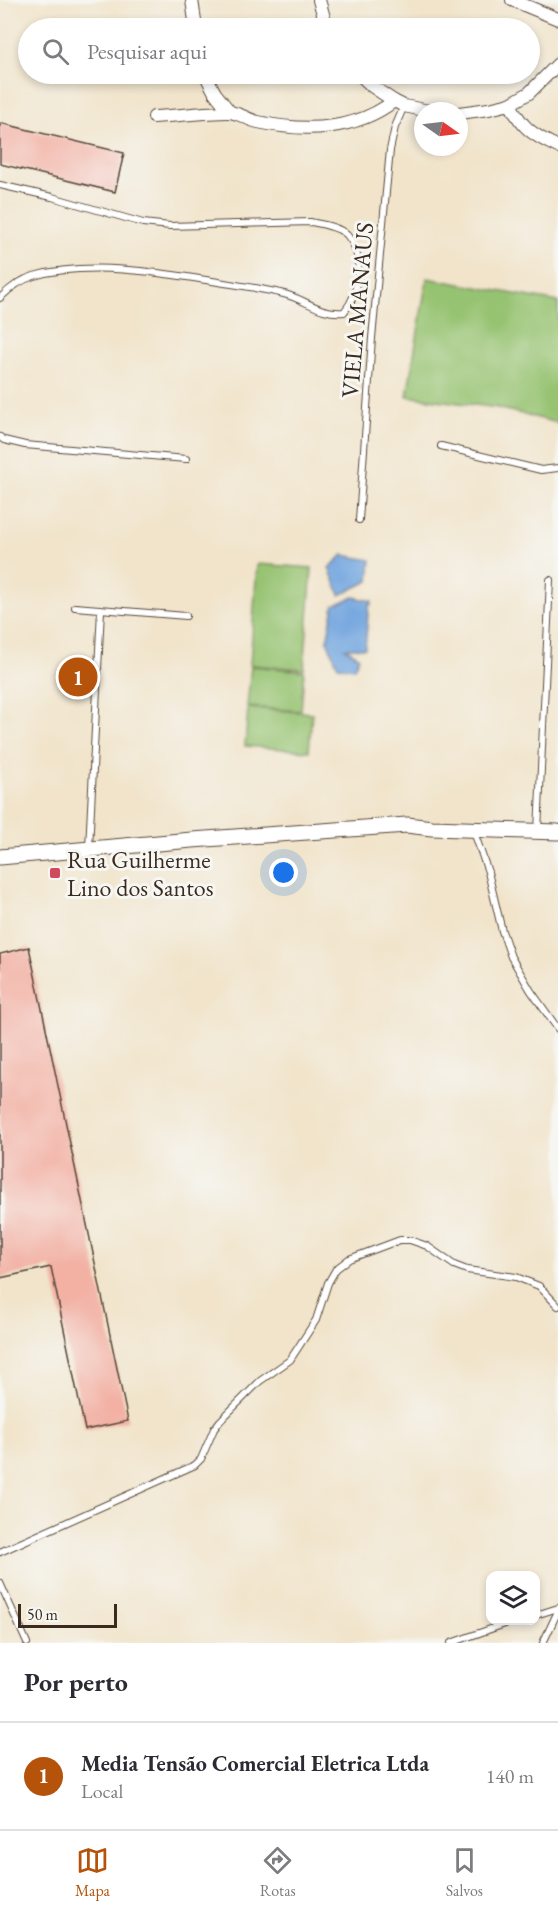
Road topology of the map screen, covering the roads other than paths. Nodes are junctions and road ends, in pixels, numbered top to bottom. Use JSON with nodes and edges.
{"nodes":[{"id":1,"x":192,"y":0,"type":"edge"},
{"id":2,"x":319,"y":0,"type":"edge"},
{"id":3,"x":512,"y":0,"type":"edge"},
{"id":4,"x":195,"y":18,"type":"edge"},
{"id":5,"x":324,"y":18,"type":"edge"},
{"id":6,"x":558,"y":19,"type":"edge"},
{"id":7,"x":558,"y":64,"type":"edge"},
{"id":8,"x":540,"y":82,"type":"edge"},
{"id":9,"x":210,"y":84,"type":"edge"},
{"id":10,"x":370,"y":84,"type":"edge"},
{"id":11,"x":538,"y":84,"type":"edge"},
{"id":12,"x":399,"y":103,"type":"junction"},
{"id":13,"x":510,"y":104,"type":"junction"},
{"id":14,"x":414,"y":107,"type":"edge"},
{"id":15,"x":230,"y":112,"type":"junction"},
{"id":16,"x":468,"y":112,"type":"edge"},
{"id":17,"x":154,"y":117,"type":"dead end"},
{"id":18,"x":558,"y":147,"type":"edge"},
{"id":19,"x":0,"y":184,"type":"edge"},
{"id":20,"x":0,"y":298,"type":"edge"},
{"id":21,"x":0,"y":437,"type":"edge"},
{"id":22,"x":441,"y":446,"type":"dead end"},
{"id":23,"x":186,"y":459,"type":"dead end"},
{"id":24,"x":558,"y":468,"type":"edge"},
{"id":25,"x":359,"y":520,"type":"dead end"},
{"id":26,"x":550,"y":580,"type":"dead end"},
{"id":27,"x":75,"y":607,"type":"dead end"},
{"id":28,"x":101,"y":610,"type":"junction"},
{"id":29,"x":186,"y":616,"type":"dead end"},
{"id":30,"x":473,"y":828,"type":"junction"},
{"id":31,"x":538,"y":831,"type":"junction"},
{"id":32,"x":558,"y":832,"type":"edge"},
{"id":33,"x":89,"y":849,"type":"junction"},
{"id":34,"x":0,"y":857,"type":"edge"},
{"id":35,"x":558,"y":1029,"type":"edge"},
{"id":36,"x":558,"y":1306,"type":"edge"},
{"id":37,"x":0,"y":1552,"type":"edge"},
{"id":38,"x":0,"y":1583,"type":"edge"},
{"id":39,"x":558,"y":1610,"type":"edge"},
{"id":40,"x":540,"y":1614,"type":"edge"},
{"id":41,"x":502,"y":1625,"type":"edge"},
{"id":42,"x":27,"y":1643,"type":"edge"},
{"id":43,"x":451,"y":1643,"type":"edge"},
{"id":44,"x":543,"y":1643,"type":"edge"}],
"edges":[{"from":1,"to":4,"type":"street"},
{"from":2,"to":5,"type":"street"},
{"from":3,"to":6,"type":"street"},
{"from":7,"to":8,"type":"street"},
{"from":9,"to":15,"type":"street"},
{"from":10,"to":12,"type":"street"},
{"from":11,"to":13,"type":"street"},
{"from":12,"to":14,"type":"street"},
{"from":12,"to":15,"type":"street"},
{"from":12,"to":25,"type":"lane","name":"VIELA MANAUS"},
{"from":13,"to":16,"type":"street"},
{"from":13,"to":18,"type":"street"},
{"from":15,"to":17,"type":"street"},
{"from":19,"to":20,"type":"lane"},
{"from":21,"to":23,"type":"lane"},
{"from":22,"to":24,"type":"lane"},
{"from":26,"to":31,"type":"lane"},
{"from":27,"to":28,"type":"lane"},
{"from":28,"to":29,"type":"lane"},
{"from":28,"to":33,"type":"lane"},
{"from":30,"to":31,"type":"street"},
{"from":30,"to":33,"type":"street"},
{"from":30,"to":35,"type":"lane"},
{"from":31,"to":32,"type":"street"},
{"from":33,"to":34,"type":"street"},
{"from":36,"to":37,"type":"lane"},
{"from":38,"to":42,"type":"lane"},
{"from":39,"to":40,"type":"lane"},
{"from":39,"to":44,"type":"lane"},
{"from":41,"to":43,"type":"lane"}]}
